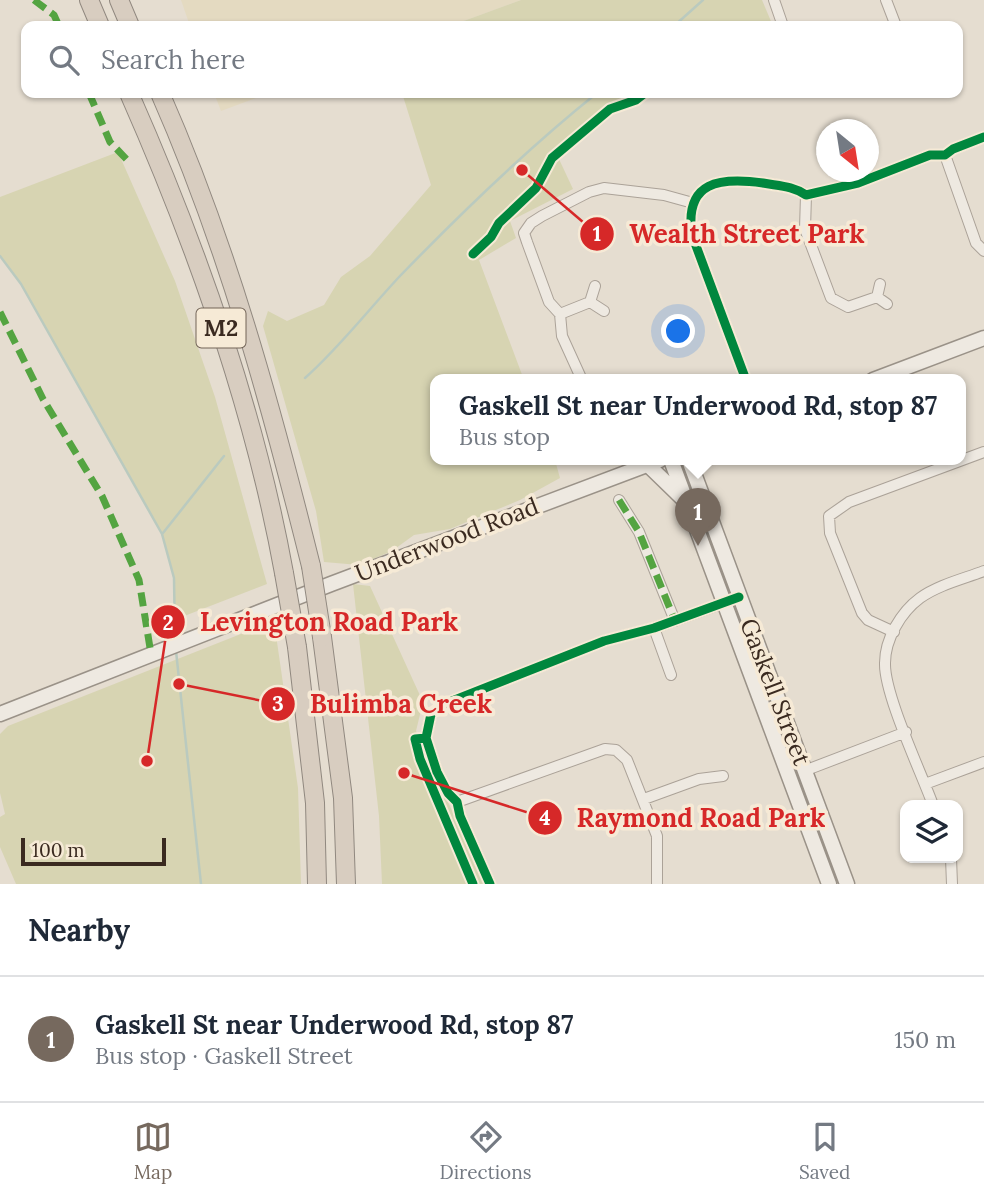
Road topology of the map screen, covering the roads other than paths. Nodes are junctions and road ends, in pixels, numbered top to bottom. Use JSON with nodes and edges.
{"nodes":[{"id":1,"x":89,"y":0,"type":"edge"},
{"id":2,"x":119,"y":0,"type":"edge"},
{"id":3,"x":774,"y":0,"type":"edge"},
{"id":4,"x":886,"y":0,"type":"edge"},
{"id":5,"x":98,"y":21,"type":"edge"},
{"id":6,"x":128,"y":21,"type":"edge"},
{"id":7,"x":781,"y":21,"type":"edge"},
{"id":8,"x":894,"y":21,"type":"edge"},
{"id":9,"x":132,"y":98,"type":"edge"},
{"id":10,"x":162,"y":98,"type":"edge"},
{"id":11,"x":984,"y":137,"type":"edge"},
{"id":12,"x":945,"y":155,"type":"junction"},
{"id":13,"x":806,"y":195,"type":"junction"},
{"id":14,"x":693,"y":202,"type":"junction"},
{"id":15,"x":984,"y":251,"type":"edge"},
{"id":16,"x":880,"y":284,"type":"dead end"},
{"id":17,"x":595,"y":286,"type":"dead end"},
{"id":18,"x":877,"y":297,"type":"junction"},
{"id":19,"x":590,"y":302,"type":"junction"},
{"id":20,"x":887,"y":304,"type":"dead end"},
{"id":21,"x":604,"y":311,"type":"dead end"},
{"id":22,"x":560,"y":314,"type":"junction"},
{"id":23,"x":984,"y":338,"type":"edge"},
{"id":24,"x":579,"y":374,"type":"edge"},
{"id":25,"x":744,"y":374,"type":"edge"},
{"id":26,"x":889,"y":374,"type":"edge"},
{"id":27,"x":984,"y":452,"type":"edge"},
{"id":28,"x":966,"y":459,"type":"edge"},
{"id":29,"x":646,"y":465,"type":"edge"},
{"id":30,"x":656,"y":465,"type":"edge"},
{"id":31,"x":673,"y":465,"type":"edge"},
{"id":32,"x":691,"y":465,"type":"edge"},
{"id":33,"x":949,"y":465,"type":"edge"},
{"id":34,"x":619,"y":500,"type":"dead end"},
{"id":35,"x":686,"y":502,"type":"junction"},
{"id":36,"x":984,"y":571,"type":"edge"},
{"id":37,"x":732,"y":599,"type":"junction"},
{"id":38,"x":675,"y":621,"type":"junction"},
{"id":39,"x":654,"y":628,"type":"junction"},
{"id":40,"x":894,"y":632,"type":"junction"},
{"id":41,"x":671,"y":675,"type":"dead end"},
{"id":42,"x":0,"y":714,"type":"edge"},
{"id":43,"x":906,"y":732,"type":"junction"},
{"id":44,"x":984,"y":762,"type":"edge"},
{"id":45,"x":798,"y":774,"type":"junction"},
{"id":46,"x":723,"y":776,"type":"dead end"},
{"id":47,"x":925,"y":784,"type":"junction"},
{"id":48,"x":644,"y":799,"type":"junction"},
{"id":49,"x":931,"y":800,"type":"edge"},
{"id":50,"x":457,"y":802,"type":"junction"},
{"id":51,"x":951,"y":863,"type":"edge"},
{"id":52,"x":845,"y":879,"type":"edge"},
{"id":53,"x":824,"y":882,"type":"edge"},
{"id":54,"x":317,"y":884,"type":"edge"},
{"id":55,"x":346,"y":884,"type":"edge"},
{"id":56,"x":490,"y":884,"type":"edge"},
{"id":57,"x":657,"y":884,"type":"edge"},
{"id":58,"x":952,"y":884,"type":"edge"}],
"edges":[{"from":1,"to":5,"type":"highway"},
{"from":2,"to":6,"type":"highway"},
{"from":3,"to":7,"type":"street"},
{"from":4,"to":8,"type":"street"},
{"from":9,"to":54,"type":"highway","number":"M2","bridge":true},
{"from":10,"to":55,"type":"highway","number":"M2","bridge":true},
{"from":11,"to":12,"type":"street"},
{"from":12,"to":13,"type":"street"},
{"from":12,"to":15,"type":"street"},
{"from":13,"to":14,"type":"street"},
{"from":13,"to":18,"type":"street"},
{"from":14,"to":22,"type":"street"},
{"from":14,"to":25,"type":"street"},
{"from":16,"to":18,"type":"street"},
{"from":17,"to":19,"type":"street"},
{"from":18,"to":20,"type":"street"},
{"from":19,"to":21,"type":"street"},
{"from":19,"to":22,"type":"street"},
{"from":22,"to":24,"type":"street"},
{"from":23,"to":26,"type":"main road"},
{"from":27,"to":28,"type":"street"},
{"from":29,"to":42,"type":"main road","name":"Underwood Road"},
{"from":30,"to":35,"type":"main road","name":"Gaskell Street"},
{"from":31,"to":35,"type":"main road","name":"Gaskell Street"},
{"from":32,"to":37,"type":"main road","name":"Gaskell Street"},
{"from":33,"to":40,"type":"street"},
{"from":34,"to":38,"type":"street"},
{"from":35,"to":37,"type":"main road","name":"Gaskell Street"},
{"from":36,"to":40,"type":"street"},
{"from":37,"to":38,"type":"street"},
{"from":37,"to":45,"type":"main road","name":"Gaskell Street"},
{"from":38,"to":39,"type":"street"},
{"from":39,"to":41,"type":"street"},
{"from":39,"to":50,"type":"street"},
{"from":40,"to":43,"type":"street"},
{"from":43,"to":45,"type":"street"},
{"from":43,"to":47,"type":"street"},
{"from":44,"to":47,"type":"street"},
{"from":45,"to":52,"type":"main road","name":"Gaskell Street"},
{"from":45,"to":53,"type":"main road","name":"Gaskell Street"},
{"from":46,"to":48,"type":"street"},
{"from":47,"to":49,"type":"street"},
{"from":48,"to":50,"type":"street"},
{"from":48,"to":57,"type":"street"},
{"from":50,"to":56,"type":"street"},
{"from":51,"to":58,"type":"street"},
{"from":52,"to":53,"type":"main road"}]}
